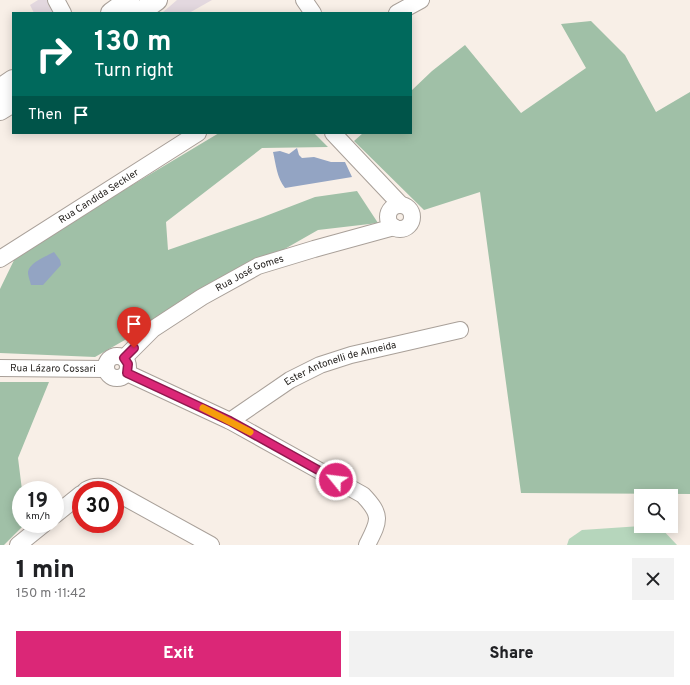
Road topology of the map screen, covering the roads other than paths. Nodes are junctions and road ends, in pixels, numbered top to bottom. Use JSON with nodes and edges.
{"nodes":[{"id":1,"x":56,"y":0,"type":"edge"},
{"id":2,"x":129,"y":0,"type":"edge"},
{"id":3,"x":157,"y":0,"type":"edge"},
{"id":4,"x":304,"y":0,"type":"edge"},
{"id":5,"x":421,"y":0,"type":"edge"},
{"id":6,"x":62,"y":12,"type":"edge"},
{"id":7,"x":112,"y":12,"type":"edge"},
{"id":8,"x":140,"y":12,"type":"edge"},
{"id":9,"x":312,"y":12,"type":"edge"},
{"id":10,"x":399,"y":12,"type":"edge"},
{"id":11,"x":12,"y":81,"type":"edge"},
{"id":12,"x":0,"y":89,"type":"edge"},
{"id":13,"x":12,"y":103,"type":"edge"},
{"id":14,"x":0,"y":110,"type":"edge"},
{"id":15,"x":196,"y":134,"type":"edge"},
{"id":16,"x":334,"y":134,"type":"edge"},
{"id":17,"x":0,"y":259,"type":"edge"},
{"id":18,"x":460,"y":330,"type":"dead end"},
{"id":19,"x":126,"y":365,"type":"junction"},
{"id":20,"x":0,"y":368,"type":"edge"},
{"id":21,"x":230,"y":421,"type":"junction"},
{"id":22,"x":124,"y":497,"type":"edge"},
{"id":23,"x":72,"y":501,"type":"edge"},
{"id":24,"x":64,"y":508,"type":"edge"},
{"id":25,"x":33,"y":533,"type":"edge"},
{"id":26,"x":18,"y":545,"type":"edge"},
{"id":27,"x":211,"y":545,"type":"edge"},
{"id":28,"x":367,"y":545,"type":"edge"}],
"edges":[{"from":1,"to":6,"type":"street"},
{"from":2,"to":7,"type":"main road"},
{"from":3,"to":8,"type":"main road"},
{"from":4,"to":9,"type":"street"},
{"from":5,"to":10,"type":"street"},
{"from":11,"to":12,"type":"main road"},
{"from":13,"to":14,"type":"main road"},
{"from":15,"to":17,"type":"street","name":"Rua Candida Seckler"},
{"from":16,"to":19,"type":"street","name":"Rua José Gomes"},
{"from":18,"to":21,"type":"street","name":"Ester Antonelli de Almeida"},
{"from":19,"to":20,"type":"street","name":"Rua Lázaro Cossari"},
{"from":19,"to":21,"type":"street"},
{"from":21,"to":28,"type":"street"},
{"from":22,"to":27,"type":"street"},
{"from":23,"to":24,"type":"street"},
{"from":25,"to":26,"type":"street"}]}
